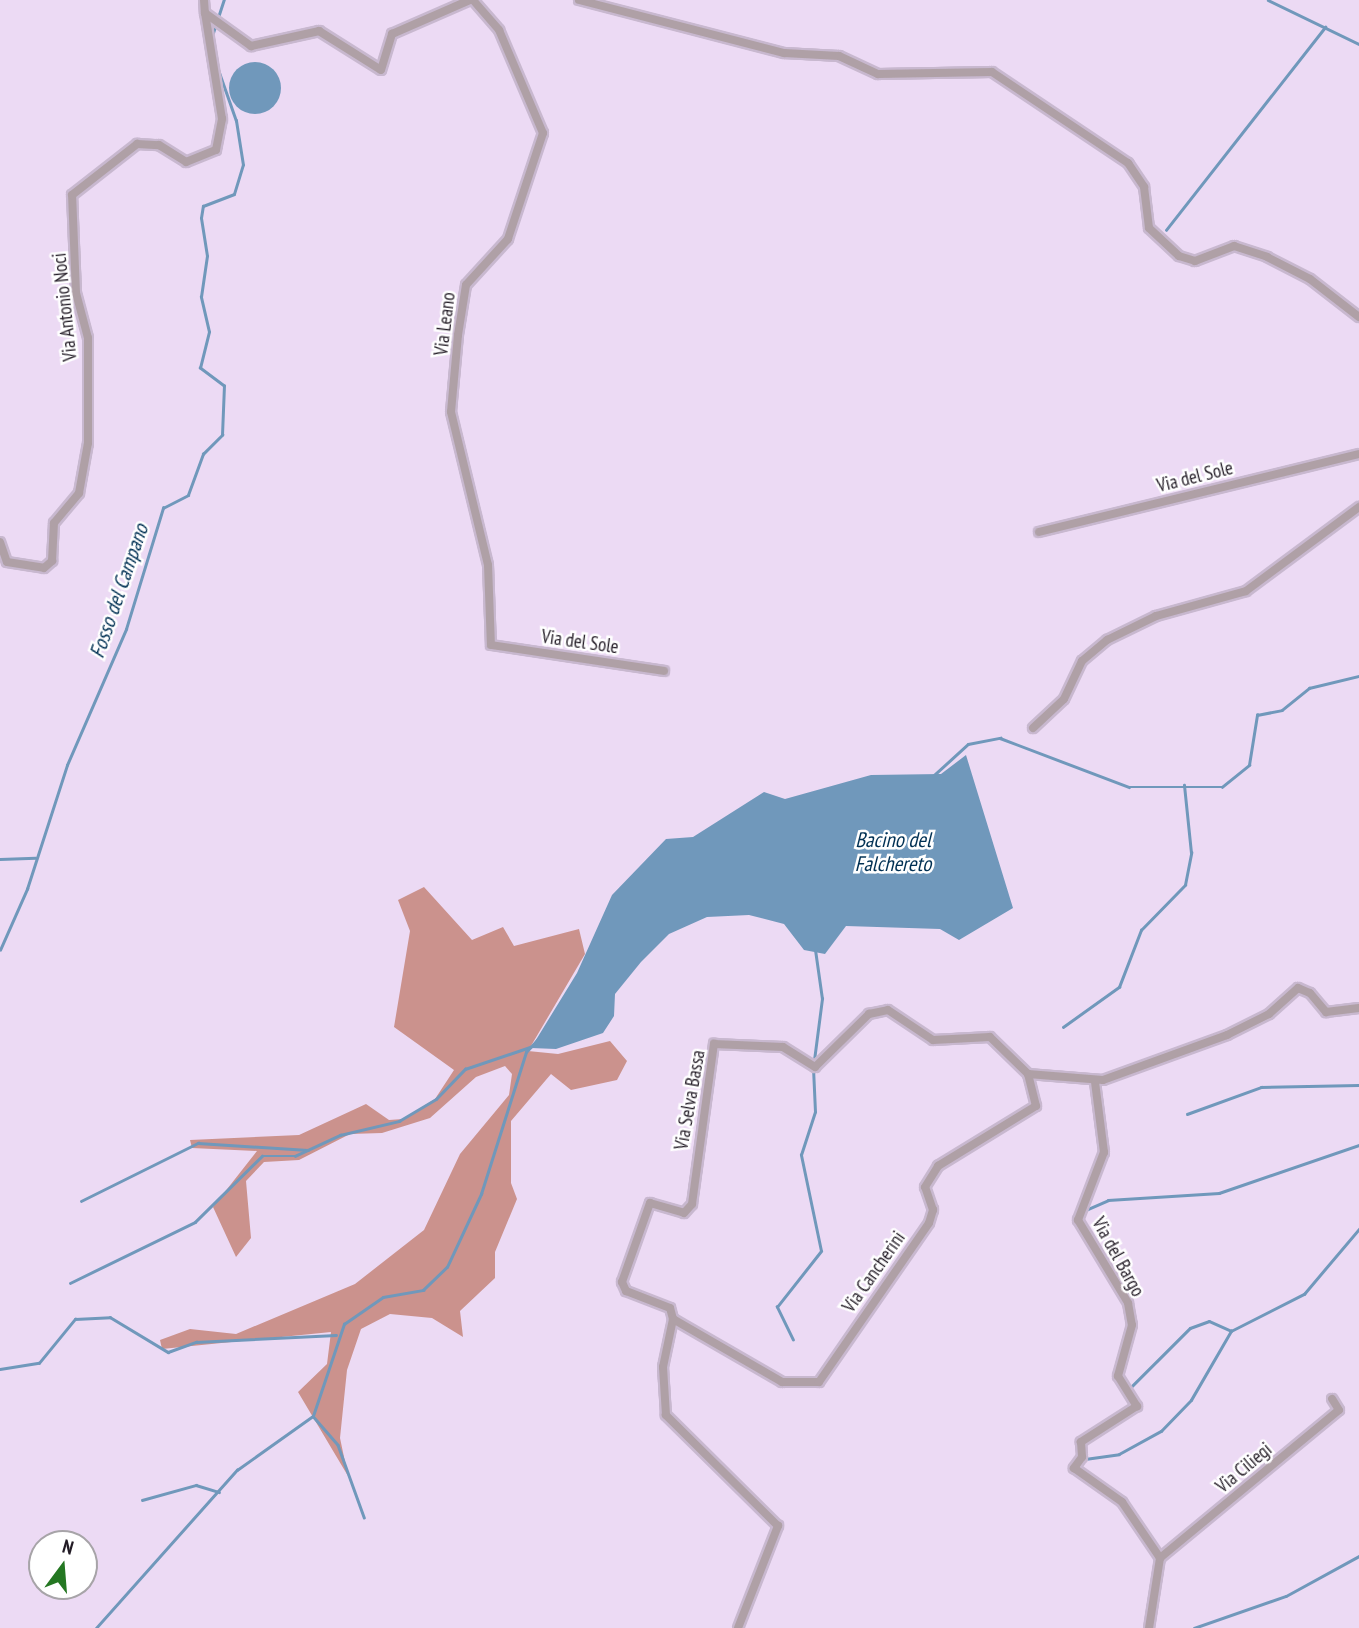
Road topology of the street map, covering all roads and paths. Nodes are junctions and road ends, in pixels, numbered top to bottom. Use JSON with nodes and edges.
{"nodes":[{"id":1,"x":204,"y":0,"type":"edge"},
{"id":2,"x":471,"y":0,"type":"edge"},
{"id":3,"x":579,"y":0,"type":"edge"},
{"id":4,"x":205,"y":13,"type":"junction"},
{"id":5,"x":1359,"y":317,"type":"edge"},
{"id":6,"x":1359,"y":454,"type":"edge"},
{"id":7,"x":1359,"y":507,"type":"edge"},
{"id":8,"x":1039,"y":533,"type":"dead end"},
{"id":9,"x":0,"y":542,"type":"edge"},
{"id":10,"x":491,"y":646,"type":"joint"},
{"id":11,"x":664,"y":671,"type":"dead end"},
{"id":12,"x":1033,"y":728,"type":"dead end"},
{"id":13,"x":1359,"y":1008,"type":"edge"},
{"id":14,"x":1028,"y":1074,"type":"junction"},
{"id":15,"x":1095,"y":1082,"type":"junction"},
{"id":16,"x":673,"y":1319,"type":"junction"},
{"id":17,"x":1332,"y":1399,"type":"dead end"},
{"id":18,"x":1160,"y":1558,"type":"junction"},
{"id":19,"x":738,"y":1628,"type":"edge"},
{"id":20,"x":1149,"y":1628,"type":"edge"}],
"edges":[{"from":1,"to":4,"type":"street"},
{"from":2,"to":4,"type":"street"},
{"from":2,"to":10,"type":"street","name":"Via Leano"},
{"from":3,"to":5,"type":"street"},
{"from":4,"to":9,"type":"street","name":"Via Antonio Noci"},
{"from":6,"to":8,"type":"street","name":"Via del Sole"},
{"from":7,"to":12,"type":"street"},
{"from":10,"to":11,"type":"street","name":"Via del Sole"},
{"from":13,"to":15,"type":"street"},
{"from":14,"to":15,"type":"street"},
{"from":14,"to":16,"type":"street","name":"Via Cancherini"},
{"from":14,"to":16,"type":"street","name":"Via Selva Bassa"},
{"from":15,"to":18,"type":"street","name":"Via del Bargo"},
{"from":16,"to":19,"type":"street"},
{"from":17,"to":18,"type":"street","name":"Via Ciliegi"},
{"from":18,"to":20,"type":"street"}]}
